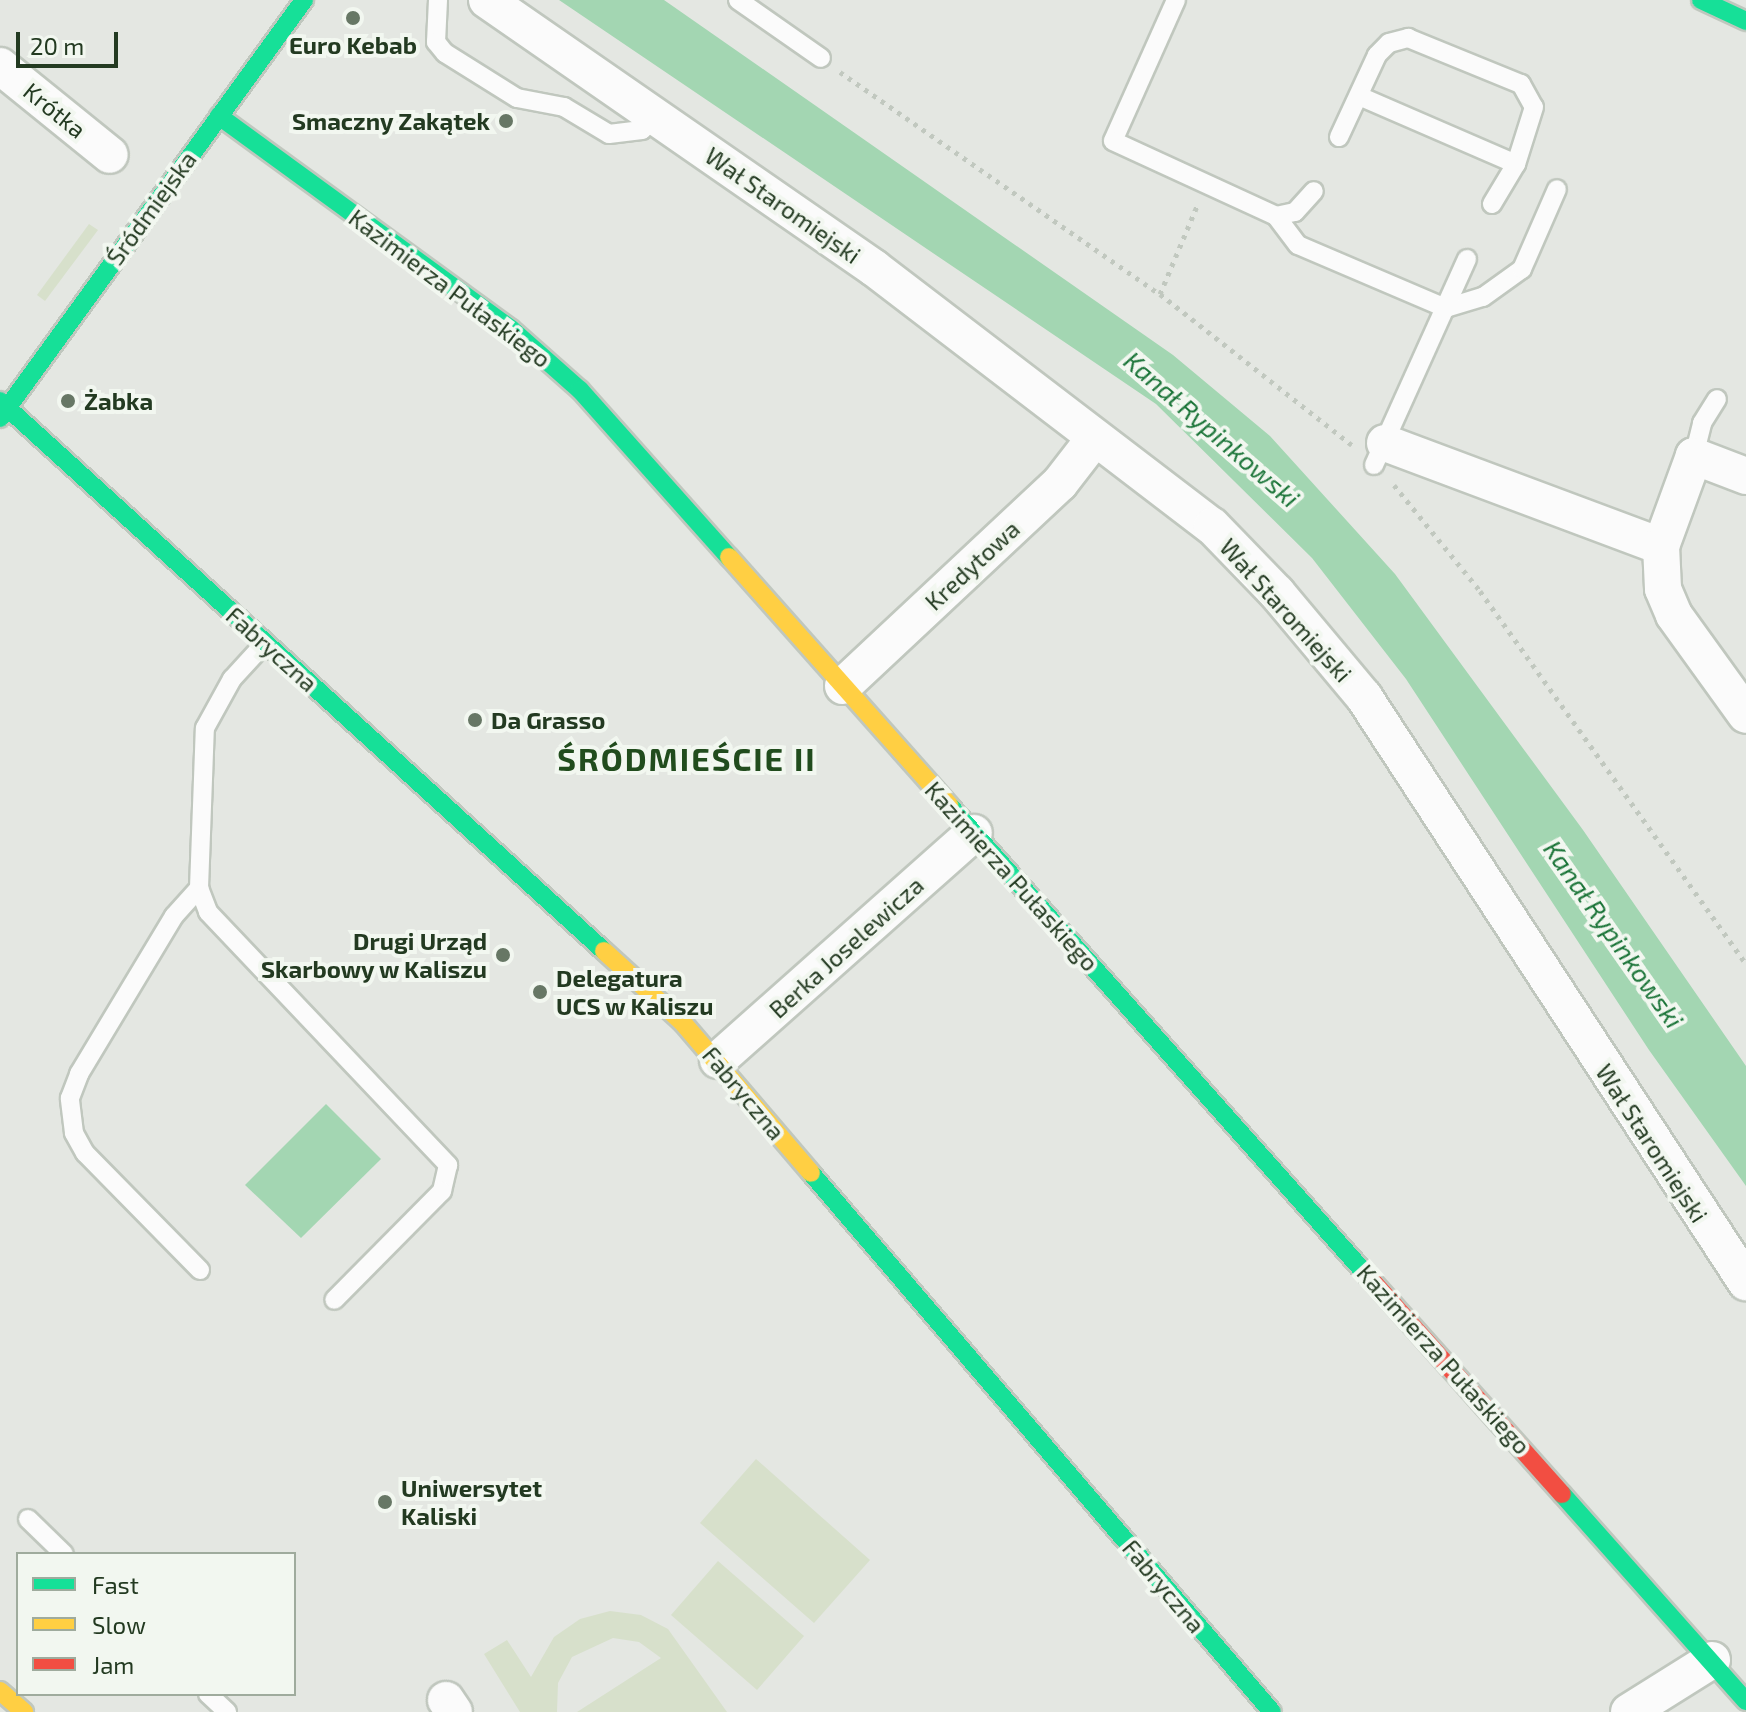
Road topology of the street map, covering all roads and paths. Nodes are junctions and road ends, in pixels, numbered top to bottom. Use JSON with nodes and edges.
{"nodes":[{"id":1,"x":304,"y":0,"type":"edge"},
{"id":2,"x":438,"y":0,"type":"edge"},
{"id":3,"x":487,"y":0,"type":"edge"},
{"id":4,"x":738,"y":0,"type":"edge"},
{"id":5,"x":1176,"y":0,"type":"edge"},
{"id":6,"x":1701,"y":0,"type":"edge"},
{"id":7,"x":1746,"y":21,"type":"edge"},
{"id":8,"x":821,"y":58,"type":"joint"},
{"id":9,"x":0,"y":66,"type":"edge"},
{"id":10,"x":1359,"y":96,"type":"junction"},
{"id":11,"x":219,"y":116,"type":"junction"},
{"id":12,"x":655,"y":116,"type":"junction"},
{"id":13,"x":1339,"y":137,"type":"dead end"},
{"id":14,"x":110,"y":155,"type":"dead end"},
{"id":15,"x":1516,"y":164,"type":"junction"},
{"id":16,"x":1207,"y":183,"type":"junction"},
{"id":17,"x":1557,"y":189,"type":"dead end"},
{"id":18,"x":1314,"y":191,"type":"dead end"},
{"id":19,"x":1492,"y":204,"type":"dead end"},
{"id":20,"x":1276,"y":216,"type":"junction"},
{"id":21,"x":1467,"y":259,"type":"dead end"},
{"id":22,"x":1160,"y":294,"type":"junction"},
{"id":23,"x":1446,"y":308,"type":"junction"},
{"id":24,"x":1717,"y":399,"type":"dead end"},
{"id":25,"x":2,"y":409,"type":"edge"},
{"id":26,"x":1094,"y":439,"type":"junction"},
{"id":27,"x":1380,"y":454,"type":"junction"},
{"id":28,"x":1694,"y":456,"type":"junction"},
{"id":29,"x":1746,"y":476,"type":"edge"},
{"id":30,"x":1661,"y":546,"type":"junction"},
{"id":31,"x":265,"y":643,"type":"junction"},
{"id":32,"x":843,"y":686,"type":"junction"},
{"id":33,"x":1746,"y":715,"type":"edge"},
{"id":34,"x":974,"y":833,"type":"junction"},
{"id":35,"x":199,"y":888,"type":"junction"},
{"id":36,"x":1746,"y":964,"type":"edge"},
{"id":37,"x":718,"y":1060,"type":"junction"},
{"id":38,"x":200,"y":1270,"type":"dead end"},
{"id":39,"x":1746,"y":1282,"type":"edge"},
{"id":40,"x":334,"y":1300,"type":"dead end"},
{"id":41,"x":28,"y":1519,"type":"dead end"},
{"id":42,"x":62,"y":1552,"type":"edge"},
{"id":43,"x":1712,"y":1660,"type":"junction"},
{"id":44,"x":0,"y":1691,"type":"edge"},
{"id":45,"x":210,"y":1696,"type":"edge"},
{"id":46,"x":1746,"y":1701,"type":"edge"},
{"id":47,"x":24,"y":1712,"type":"edge"},
{"id":48,"x":227,"y":1712,"type":"edge"},
{"id":49,"x":1272,"y":1712,"type":"edge"},
{"id":50,"x":1629,"y":1712,"type":"edge"}],
"edges":[{"from":1,"to":11,"type":"street","name":"Śródmiejska"},
{"from":2,"to":12,"type":"lane"},
{"from":3,"to":12,"type":"street","name":"Wał Staromiejski"},
{"from":4,"to":8,"type":"lane"},
{"from":5,"to":16,"type":"lane"},
{"from":6,"to":7,"type":"street"},
{"from":8,"to":22,"type":"path"},
{"from":9,"to":14,"type":"street","name":"Krótka"},
{"from":10,"to":13,"type":"lane"},
{"from":10,"to":15,"type":"lane"},
{"from":10,"to":15,"type":"lane"},
{"from":11,"to":25,"type":"street","name":"Śródmiejska"},
{"from":11,"to":32,"type":"street","name":"Kazimierza Pułaskiego"},
{"from":12,"to":26,"type":"street","name":"Wał Staromiejski"},
{"from":15,"to":19,"type":"lane"},
{"from":16,"to":20,"type":"lane"},
{"from":16,"to":22,"type":"path"},
{"from":17,"to":23,"type":"lane"},
{"from":18,"to":20,"type":"lane"},
{"from":20,"to":23,"type":"lane"},
{"from":21,"to":23,"type":"lane"},
{"from":22,"to":27,"type":"path"},
{"from":23,"to":27,"type":"lane"},
{"from":24,"to":28,"type":"lane"},
{"from":25,"to":31,"type":"street","name":"Fabryczna"},
{"from":26,"to":32,"type":"street","name":"Kredytowa"},
{"from":26,"to":39,"type":"street","name":"Wał Staromiejski"},
{"from":27,"to":30,"type":"street"},
{"from":27,"to":36,"type":"path"},
{"from":28,"to":29,"type":"street"},
{"from":28,"to":30,"type":"street"},
{"from":30,"to":33,"type":"street"},
{"from":31,"to":35,"type":"lane"},
{"from":31,"to":37,"type":"street","name":"Fabryczna"},
{"from":32,"to":34,"type":"street","name":"Kazimierza Pułaskiego"},
{"from":34,"to":37,"type":"street","name":"Berka Joselewicza"},
{"from":34,"to":43,"type":"street","name":"Kazimierza Pułaskiego"},
{"from":35,"to":38,"type":"lane"},
{"from":35,"to":40,"type":"lane"},
{"from":37,"to":49,"type":"street","name":"Fabryczna"},
{"from":41,"to":42,"type":"lane"},
{"from":43,"to":46,"type":"street","name":"Kazimierza Pułaskiego"},
{"from":43,"to":50,"type":"street"},
{"from":44,"to":47,"type":"street"},
{"from":45,"to":48,"type":"lane"}]}
